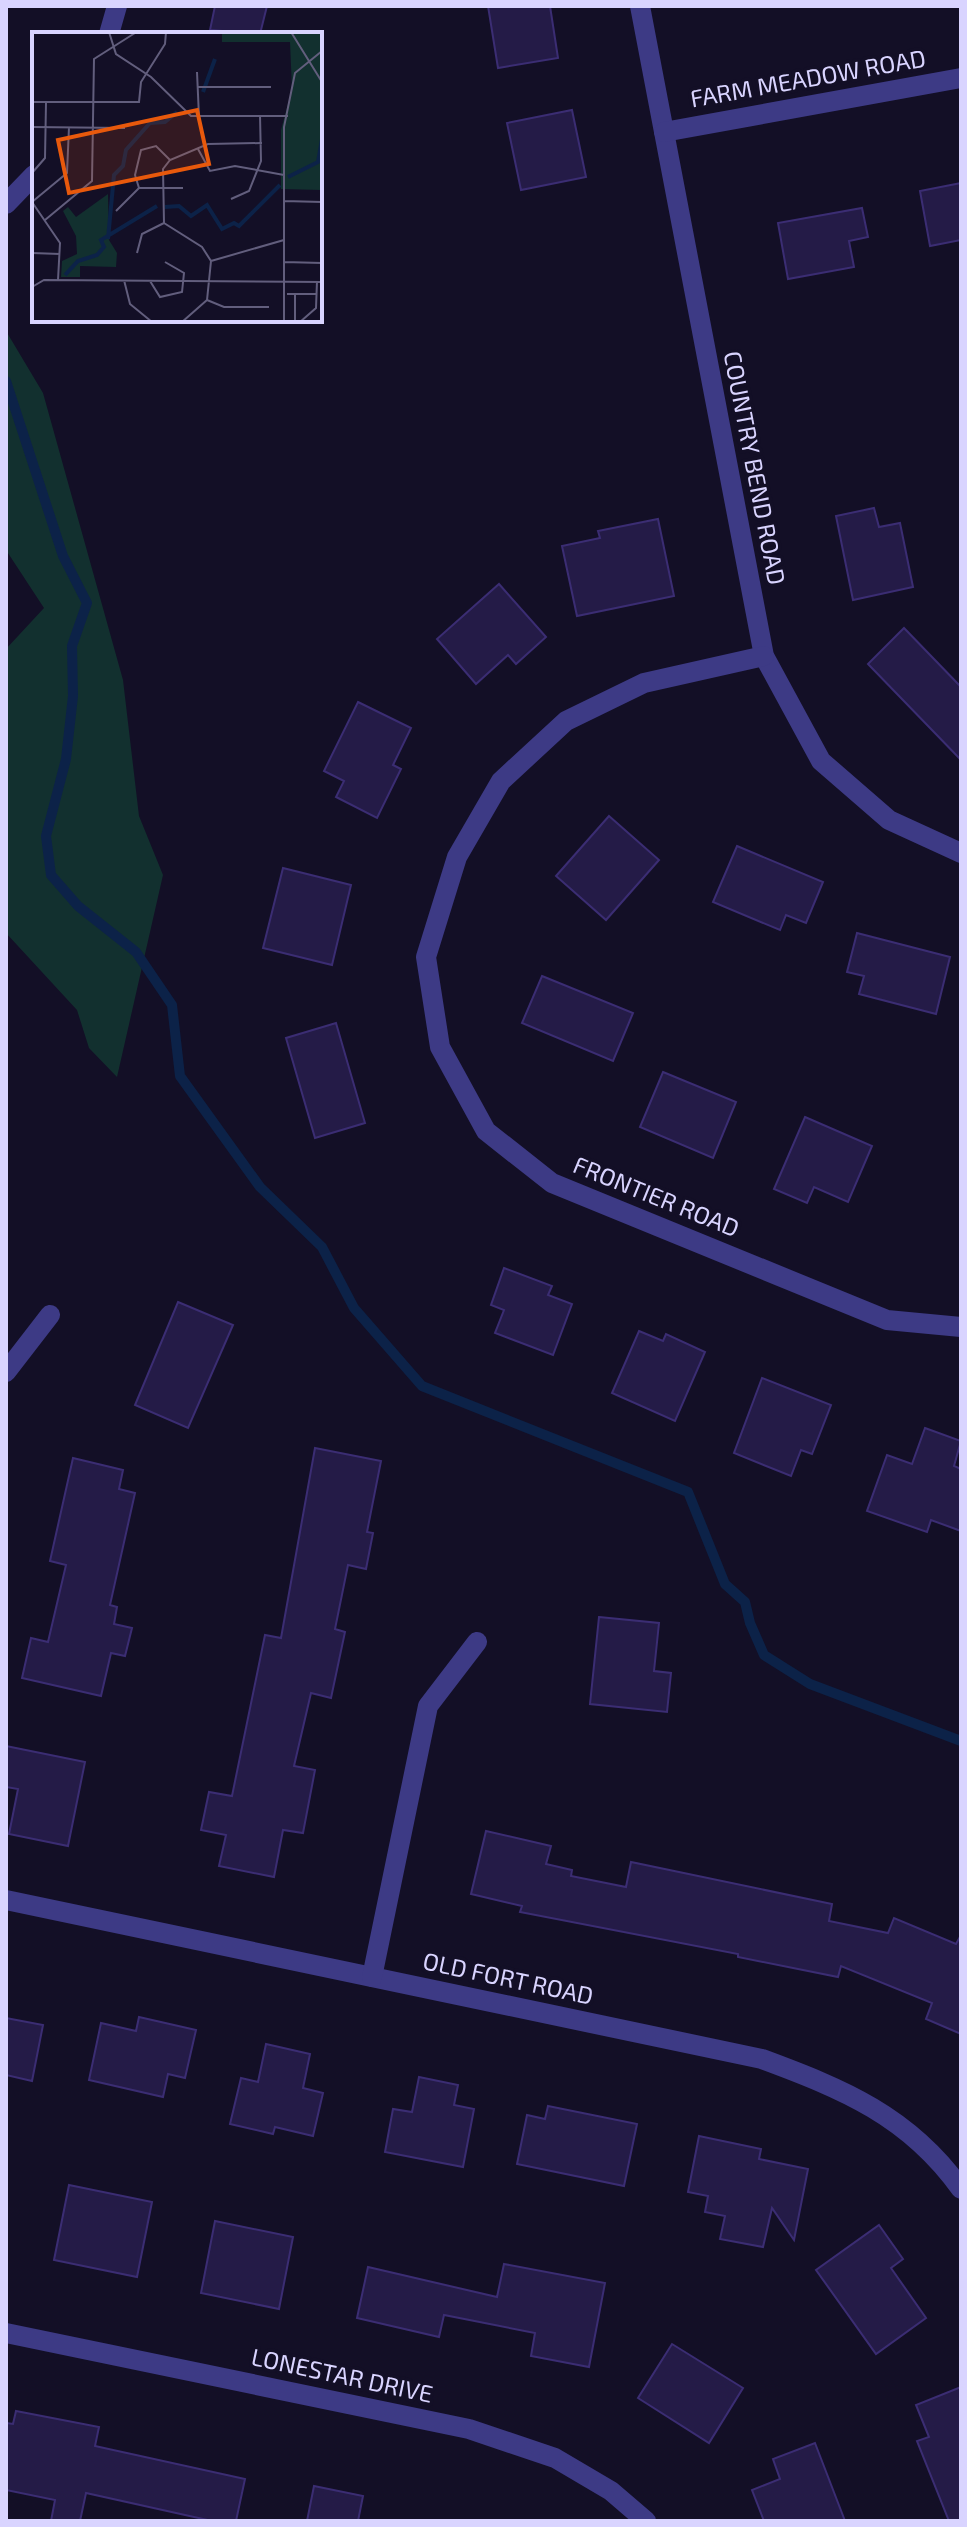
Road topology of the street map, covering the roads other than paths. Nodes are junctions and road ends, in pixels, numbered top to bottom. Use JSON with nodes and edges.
{"nodes":[{"id":1,"x":117,"y":6,"type":"edge"},
{"id":2,"x":640,"y":6,"type":"edge"},
{"id":3,"x":110,"y":32,"type":"edge"},
{"id":4,"x":961,"y":78,"type":"edge"},
{"id":5,"x":664,"y":132,"type":"junction"},
{"id":6,"x":32,"y":177,"type":"edge"},
{"id":7,"x":6,"y":204,"type":"edge"},
{"id":8,"x":764,"y":656,"type":"junction"},
{"id":9,"x":961,"y":853,"type":"edge"},
{"id":10,"x":50,"y":1315,"type":"dead end"},
{"id":11,"x":961,"y":1327,"type":"edge"},
{"id":12,"x":6,"y":1372,"type":"edge"},
{"id":13,"x":477,"y":1642,"type":"dead end"},
{"id":14,"x":6,"y":1900,"type":"edge"},
{"id":15,"x":372,"y":1977,"type":"junction"},
{"id":16,"x":961,"y":2189,"type":"edge"},
{"id":17,"x":6,"y":2333,"type":"edge"},
{"id":18,"x":646,"y":2521,"type":"edge"}],
"edges":[{"from":1,"to":3,"type":"street"},
{"from":2,"to":5,"type":"street","name":"COUNTRY BEND ROAD"},
{"from":4,"to":5,"type":"street","name":"FARM MEADOW ROAD"},
{"from":5,"to":8,"type":"street","name":"COUNTRY BEND ROAD"},
{"from":6,"to":7,"type":"street"},
{"from":8,"to":9,"type":"street","name":"COUNTRY BEND ROAD"},
{"from":8,"to":11,"type":"street","name":"FRONTIER ROAD"},
{"from":10,"to":12,"type":"street"},
{"from":13,"to":15,"type":"street"},
{"from":14,"to":15,"type":"street","name":"OLD FORT ROAD"},
{"from":15,"to":16,"type":"street","name":"OLD FORT ROAD"},
{"from":17,"to":18,"type":"street","name":"LONESTAR DRIVE"}]}
